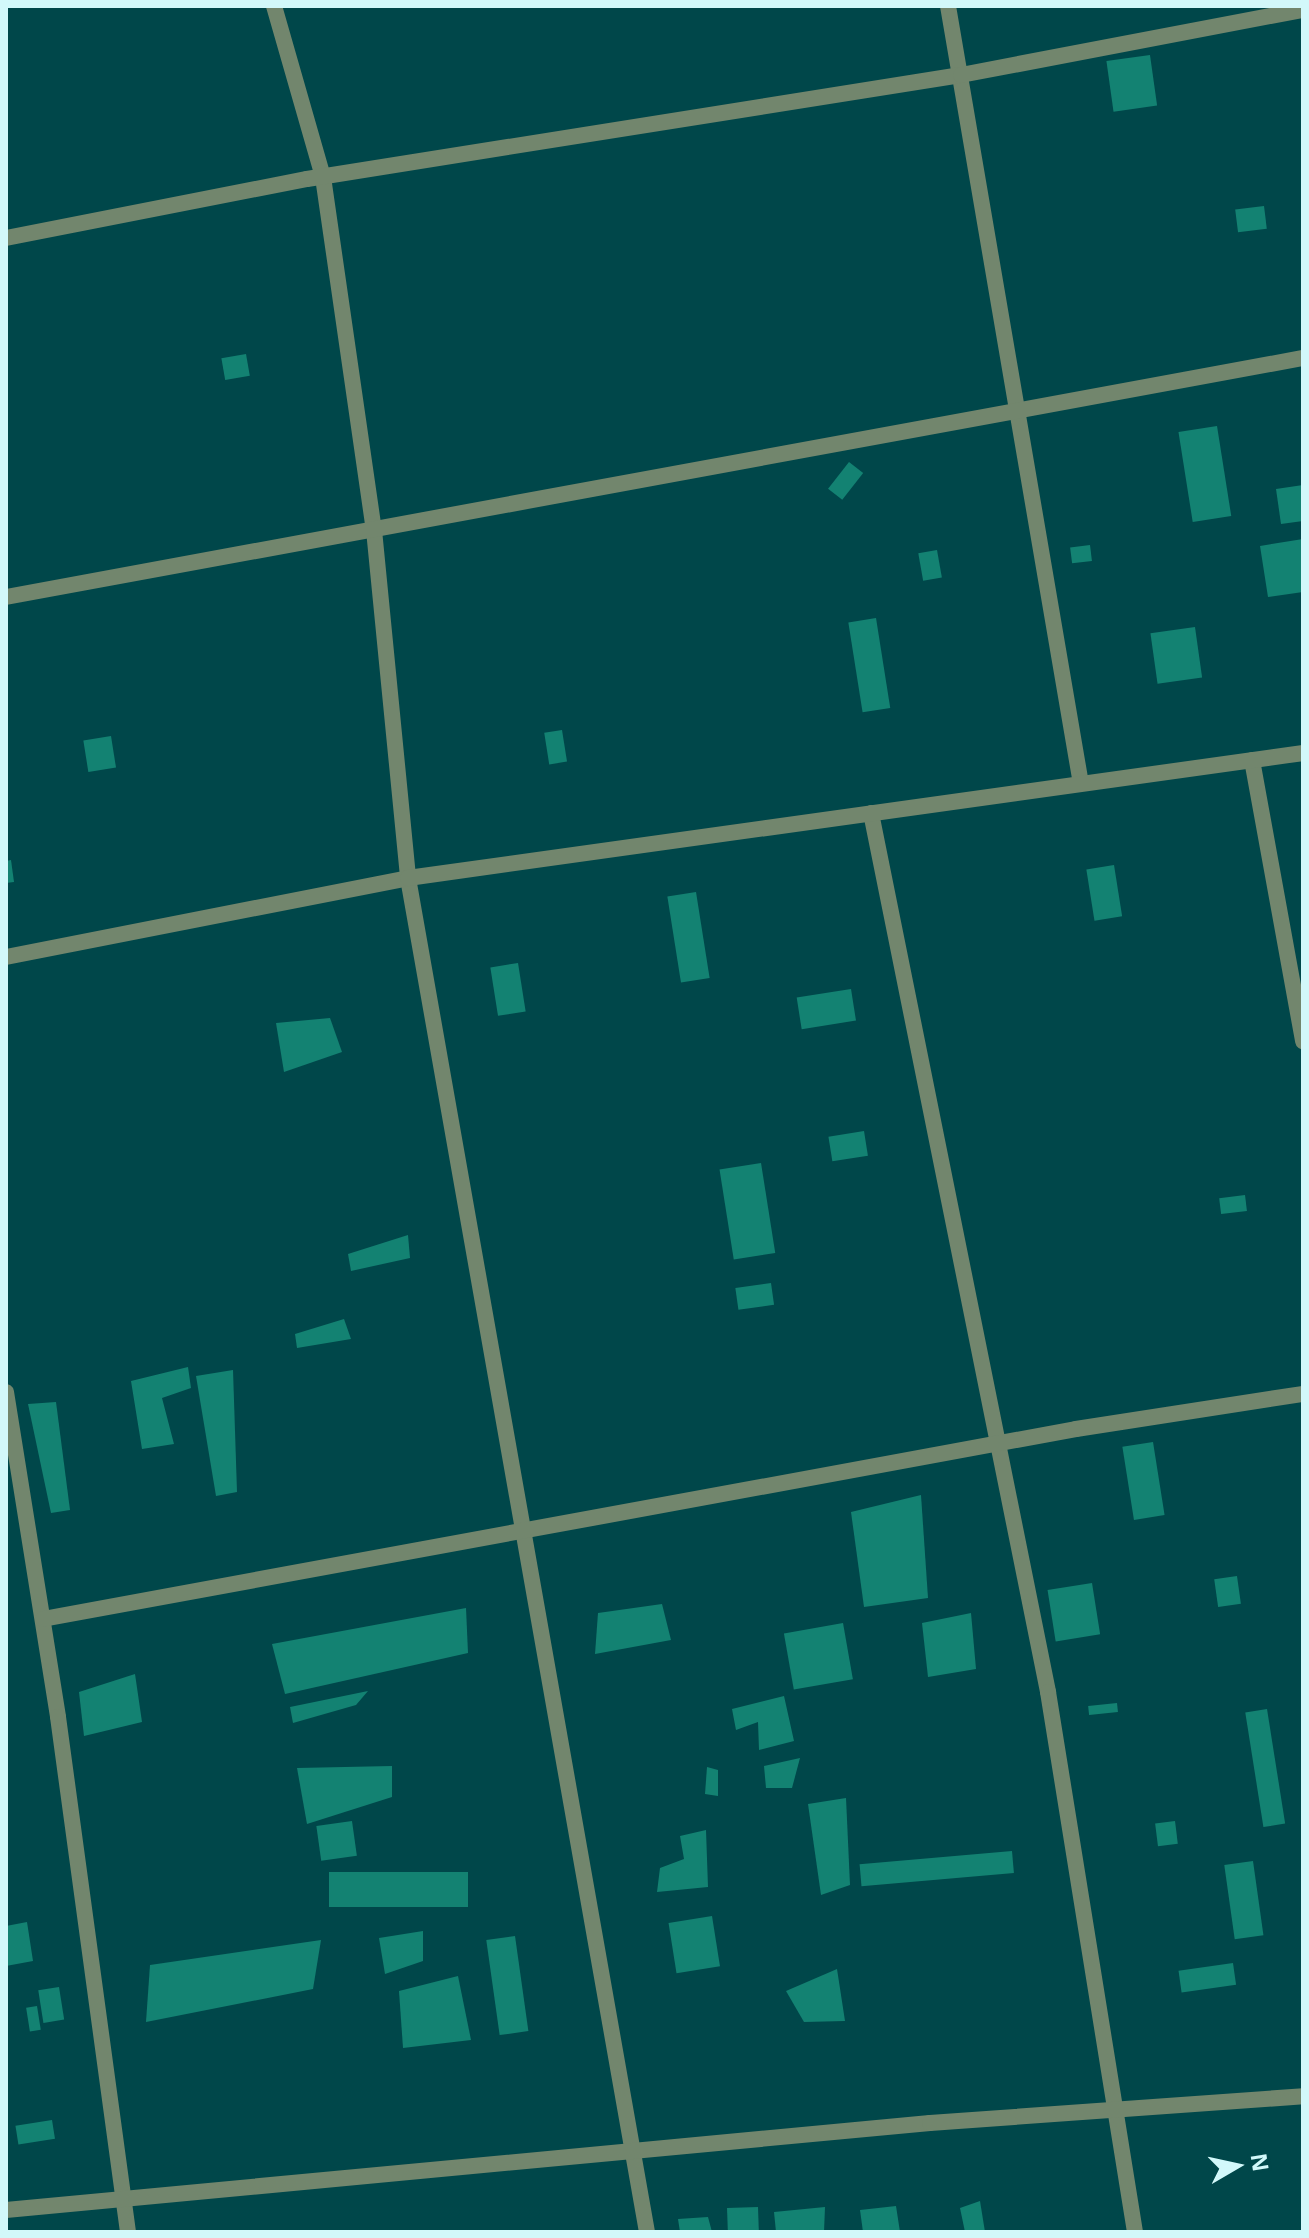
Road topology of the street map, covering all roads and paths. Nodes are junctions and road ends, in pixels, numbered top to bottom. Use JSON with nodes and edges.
{"nodes":[{"id":1,"x":274,"y":6,"type":"edge"},
{"id":2,"x":948,"y":6,"type":"edge"},
{"id":3,"x":1303,"y":10,"type":"edge"},
{"id":4,"x":961,"y":75,"type":"junction"},
{"id":5,"x":323,"y":177,"type":"junction"},
{"id":6,"x":6,"y":238,"type":"edge"},
{"id":7,"x":1303,"y":358,"type":"edge"},
{"id":8,"x":1018,"y":413,"type":"junction"},
{"id":9,"x":374,"y":530,"type":"junction"},
{"id":10,"x":6,"y":597,"type":"edge"},
{"id":11,"x":1303,"y":753,"type":"edge"},
{"id":12,"x":1252,"y":760,"type":"junction"},
{"id":13,"x":1081,"y":784,"type":"junction"},
{"id":14,"x":871,"y":813,"type":"junction"},
{"id":15,"x":408,"y":878,"type":"junction"},
{"id":16,"x":6,"y":957,"type":"edge"},
{"id":17,"x":1303,"y":1041,"type":"edge"},
{"id":18,"x":6,"y":1392,"type":"edge"},
{"id":19,"x":1303,"y":1394,"type":"edge"},
{"id":20,"x":998,"y":1443,"type":"junction"},
{"id":21,"x":525,"y":1530,"type":"junction"},
{"id":22,"x":43,"y":1619,"type":"junction"},
{"id":23,"x":1303,"y":2096,"type":"edge"},
{"id":24,"x":1115,"y":2109,"type":"junction"},
{"id":25,"x":636,"y":2151,"type":"junction"},
{"id":26,"x":123,"y":2199,"type":"junction"},
{"id":27,"x":6,"y":2210,"type":"edge"},
{"id":28,"x":128,"y":2232,"type":"edge"},
{"id":29,"x":647,"y":2232,"type":"edge"},
{"id":30,"x":1135,"y":2232,"type":"edge"}],
"edges":[{"from":1,"to":5,"type":"street"},
{"from":2,"to":4,"type":"street"},
{"from":3,"to":4,"type":"street"},
{"from":4,"to":5,"type":"street"},
{"from":4,"to":8,"type":"street"},
{"from":5,"to":6,"type":"street"},
{"from":5,"to":9,"type":"street"},
{"from":7,"to":8,"type":"street"},
{"from":8,"to":9,"type":"street"},
{"from":8,"to":13,"type":"street"},
{"from":9,"to":10,"type":"street"},
{"from":9,"to":15,"type":"street"},
{"from":11,"to":12,"type":"street"},
{"from":12,"to":13,"type":"street"},
{"from":12,"to":17,"type":"street"},
{"from":13,"to":14,"type":"street"},
{"from":14,"to":15,"type":"street"},
{"from":14,"to":20,"type":"street"},
{"from":15,"to":16,"type":"street"},
{"from":15,"to":21,"type":"street"},
{"from":18,"to":22,"type":"street"},
{"from":19,"to":20,"type":"street"},
{"from":20,"to":21,"type":"street"},
{"from":20,"to":24,"type":"street"},
{"from":21,"to":22,"type":"street"},
{"from":21,"to":25,"type":"street"},
{"from":22,"to":26,"type":"street"},
{"from":23,"to":24,"type":"street"},
{"from":24,"to":25,"type":"street"},
{"from":24,"to":30,"type":"street"},
{"from":25,"to":26,"type":"street"},
{"from":25,"to":29,"type":"street"},
{"from":26,"to":27,"type":"street"},
{"from":26,"to":28,"type":"street"}]}
